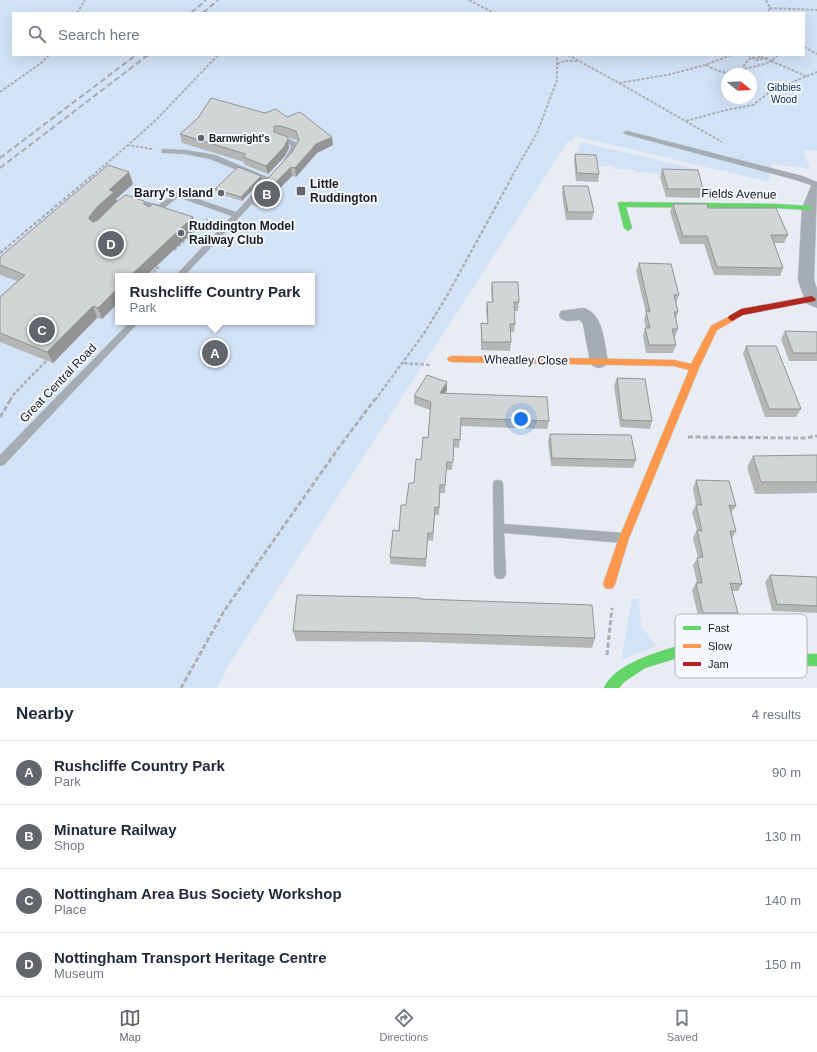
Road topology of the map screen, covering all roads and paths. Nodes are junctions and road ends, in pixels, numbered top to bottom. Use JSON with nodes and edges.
{"nodes":[{"id":1,"x":85,"y":0,"type":"edge"},
{"id":2,"x":469,"y":0,"type":"edge"},
{"id":3,"x":766,"y":0,"type":"edge"},
{"id":4,"x":770,"y":8,"type":"junction"},
{"id":5,"x":817,"y":10,"type":"edge"},
{"id":6,"x":78,"y":12,"type":"edge"},
{"id":7,"x":492,"y":12,"type":"edge"},
{"id":8,"x":768,"y":12,"type":"edge"},
{"id":9,"x":805,"y":48,"type":"edge"},
{"id":10,"x":817,"y":54,"type":"edge"},
{"id":11,"x":48,"y":56,"type":"edge"},
{"id":12,"x":217,"y":56,"type":"edge"},
{"id":13,"x":557,"y":56,"type":"edge"},
{"id":14,"x":570,"y":56,"type":"edge"},
{"id":15,"x":728,"y":56,"type":"edge"},
{"id":16,"x":754,"y":56,"type":"edge"},
{"id":17,"x":761,"y":56,"type":"edge"},
{"id":18,"x":767,"y":56,"type":"edge"},
{"id":19,"x":777,"y":56,"type":"edge"},
{"id":20,"x":750,"y":58,"type":"junction"},
{"id":21,"x":764,"y":59,"type":"junction"},
{"id":22,"x":771,"y":61,"type":"junction"},
{"id":23,"x":579,"y":62,"type":"junction"},
{"id":24,"x":557,"y":64,"type":"junction"},
{"id":25,"x":706,"y":65,"type":"junction"},
{"id":26,"x":742,"y":68,"type":"edge"},
{"id":27,"x":748,"y":68,"type":"edge"},
{"id":28,"x":721,"y":72,"type":"edge"},
{"id":29,"x":817,"y":72,"type":"edge"},
{"id":30,"x":806,"y":76,"type":"junction"},
{"id":31,"x":619,"y":83,"type":"junction"},
{"id":32,"x":0,"y":92,"type":"edge"},
{"id":33,"x":686,"y":121,"type":"junction"},
{"id":34,"x":627,"y":133,"type":"dead end"},
{"id":35,"x":279,"y":138,"type":"edge"},
{"id":36,"x":128,"y":145,"type":"junction"},
{"id":37,"x":726,"y":145,"type":"dead end"},
{"id":38,"x":165,"y":152,"type":"joint"},
{"id":39,"x":284,"y":164,"type":"edge"},
{"id":40,"x":817,"y":186,"type":"edge"},
{"id":41,"x":124,"y":205,"type":"edge"},
{"id":42,"x":160,"y":208,"type":"junction"},
{"id":43,"x":216,"y":208,"type":"junction"},
{"id":44,"x":809,"y":208,"type":"junction"},
{"id":45,"x":152,"y":214,"type":"edge"},
{"id":46,"x":237,"y":215,"type":"junction"},
{"id":47,"x":628,"y":228,"type":"dead end"},
{"id":48,"x":0,"y":253,"type":"edge"},
{"id":49,"x":172,"y":254,"type":"edge"},
{"id":50,"x":150,"y":265,"type":"edge"},
{"id":51,"x":152,"y":273,"type":"edge"},
{"id":52,"x":182,"y":273,"type":"edge"},
{"id":53,"x":814,"y":301,"type":"edge"},
{"id":54,"x":567,"y":315,"type":"dead end"},
{"id":55,"x":132,"y":325,"type":"edge"},
{"id":56,"x":452,"y":359,"type":"joint"},
{"id":57,"x":46,"y":361,"type":"edge"},
{"id":58,"x":599,"y":361,"type":"junction"},
{"id":59,"x":403,"y":363,"type":"junction"},
{"id":60,"x":694,"y":368,"type":"junction"},
{"id":61,"x":0,"y":416,"type":"edge"},
{"id":62,"x":666,"y":433,"type":"junction"},
{"id":63,"x":817,"y":436,"type":"edge"},
{"id":64,"x":0,"y":462,"type":"edge"},
{"id":65,"x":498,"y":484,"type":"dead end"},
{"id":66,"x":499,"y":528,"type":"junction"},
{"id":67,"x":624,"y":538,"type":"junction"},
{"id":68,"x":500,"y":574,"type":"dead end"},
{"id":69,"x":609,"y":584,"type":"joint"},
{"id":70,"x":675,"y":653,"type":"edge"},
{"id":71,"x":807,"y":660,"type":"edge"},
{"id":72,"x":817,"y":660,"type":"edge"},
{"id":73,"x":620,"y":678,"type":"junction"},
{"id":74,"x":181,"y":688,"type":"edge"},
{"id":75,"x":610,"y":688,"type":"edge"}],
"edges":[{"from":1,"to":6,"type":"path"},
{"from":2,"to":7,"type":"path"},
{"from":3,"to":4,"type":"path"},
{"from":4,"to":5,"type":"path"},
{"from":4,"to":8,"type":"path"},
{"from":9,"to":10,"type":"path"},
{"from":11,"to":32,"type":"path"},
{"from":12,"to":36,"type":"path"},
{"from":13,"to":24,"type":"path"},
{"from":14,"to":23,"type":"path"},
{"from":15,"to":25,"type":"path"},
{"from":16,"to":17,"type":"path"},
{"from":16,"to":20,"type":"path"},
{"from":17,"to":21,"type":"path"},
{"from":18,"to":21,"type":"path"},
{"from":19,"to":22,"type":"path"},
{"from":20,"to":21,"type":"path"},
{"from":20,"to":26,"type":"path"},
{"from":21,"to":22,"type":"path"},
{"from":22,"to":27,"type":"path"},
{"from":22,"to":30,"type":"path"},
{"from":23,"to":24,"type":"path"},
{"from":23,"to":31,"type":"path"},
{"from":24,"to":59,"type":"path"},
{"from":25,"to":28,"type":"path"},
{"from":25,"to":31,"type":"path"},
{"from":29,"to":30,"type":"path"},
{"from":30,"to":33,"type":"path"},
{"from":31,"to":33,"type":"path"},
{"from":33,"to":37,"type":"path"},
{"from":34,"to":40,"type":"lane"},
{"from":35,"to":39,"type":"lane"},
{"from":36,"to":38,"type":"path"},
{"from":36,"to":48,"type":"path"},
{"from":38,"to":46,"type":"lane"},
{"from":40,"to":44,"type":"street"},
{"from":41,"to":42,"type":"lane"},
{"from":42,"to":43,"type":"lane"},
{"from":42,"to":45,"type":"lane"},
{"from":43,"to":46,"type":"lane"},
{"from":43,"to":49,"type":"path"},
{"from":44,"to":47,"type":"street","name":"Fields Avenue"},
{"from":44,"to":53,"type":"street"},
{"from":46,"to":52,"type":"lane"},
{"from":50,"to":51,"type":"path"},
{"from":53,"to":60,"type":"street"},
{"from":54,"to":58,"type":"street"},
{"from":55,"to":64,"type":"lane","name":"Great Central Road"},
{"from":56,"to":58,"type":"street","name":"Wheatley Close"},
{"from":56,"to":59,"type":"path"},
{"from":57,"to":61,"type":"path"},
{"from":58,"to":60,"type":"street","name":"Wheatley Close"},
{"from":59,"to":74,"type":"path"},
{"from":60,"to":62,"type":"street"},
{"from":62,"to":63,"type":"path"},
{"from":62,"to":67,"type":"street"},
{"from":65,"to":66,"type":"lane"},
{"from":66,"to":67,"type":"lane"},
{"from":66,"to":68,"type":"lane"},
{"from":67,"to":69,"type":"street"},
{"from":69,"to":73,"type":"path"},
{"from":70,"to":73,"type":"street"},
{"from":71,"to":72,"type":"street"},
{"from":73,"to":75,"type":"street"}]}
